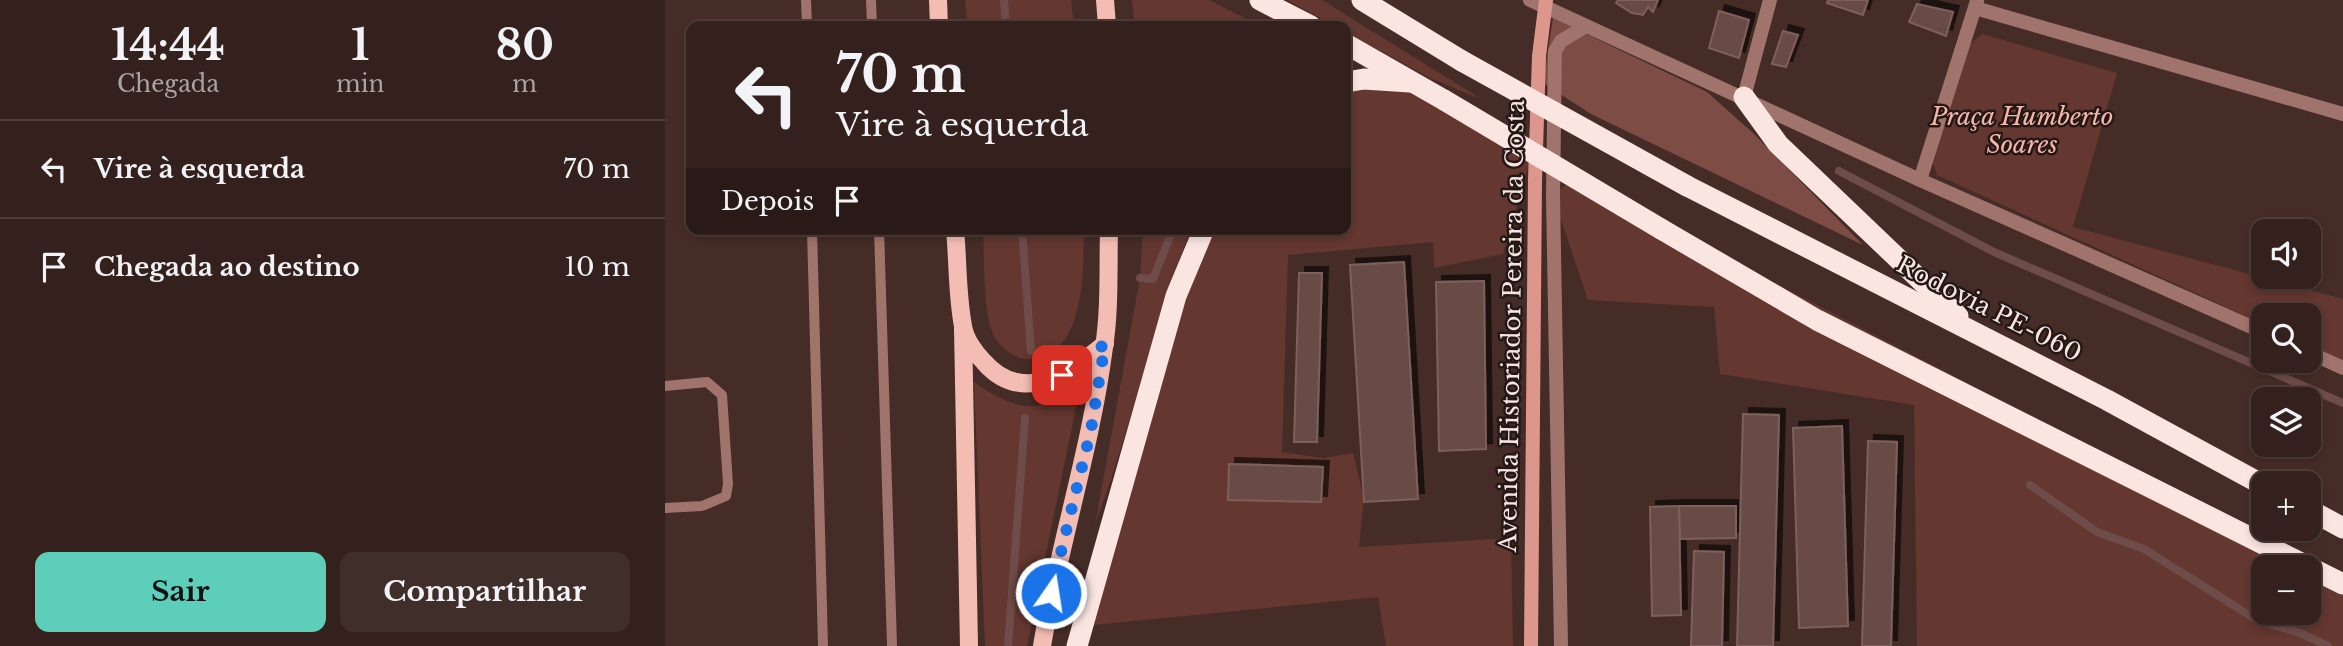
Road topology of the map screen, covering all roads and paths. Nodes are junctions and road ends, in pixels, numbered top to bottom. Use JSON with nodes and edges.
{"nodes":[{"id":1,"x":806,"y":0,"type":"edge"},
{"id":2,"x":871,"y":0,"type":"edge"},
{"id":3,"x":937,"y":0,"type":"edge"},
{"id":4,"x":1105,"y":0,"type":"edge"},
{"id":5,"x":1260,"y":0,"type":"edge"},
{"id":6,"x":1362,"y":0,"type":"edge"},
{"id":7,"x":1770,"y":0,"type":"edge"},
{"id":8,"x":1540,"y":2,"type":"edge"},
{"id":9,"x":1976,"y":4,"type":"edge"},
{"id":10,"x":807,"y":21,"type":"edge"},
{"id":11,"x":872,"y":21,"type":"edge"},
{"id":12,"x":939,"y":21,"type":"edge"},
{"id":13,"x":1107,"y":21,"type":"edge"},
{"id":14,"x":1301,"y":21,"type":"edge"},
{"id":15,"x":1586,"y":26,"type":"junction"},
{"id":16,"x":1353,"y":48,"type":"edge"},
{"id":17,"x":1351,"y":81,"type":"edge"},
{"id":18,"x":1415,"y":83,"type":"junction"},
{"id":19,"x":1744,"y":97,"type":"junction"},
{"id":20,"x":2343,"y":114,"type":"edge"},
{"id":21,"x":1920,"y":180,"type":"junction"},
{"id":22,"x":812,"y":235,"type":"edge"},
{"id":23,"x":879,"y":235,"type":"edge"},
{"id":24,"x":955,"y":235,"type":"edge"},
{"id":25,"x":1109,"y":235,"type":"edge"},
{"id":26,"x":1202,"y":235,"type":"edge"},
{"id":27,"x":2251,"y":327,"type":"edge"},
{"id":28,"x":963,"y":328,"type":"junction"},
{"id":29,"x":1977,"y":334,"type":"junction"},
{"id":30,"x":1105,"y":344,"type":"junction"},
{"id":31,"x":2321,"y":358,"type":"edge"},
{"id":32,"x":2343,"y":368,"type":"edge"},
{"id":33,"x":665,"y":386,"type":"edge"},
{"id":34,"x":2251,"y":478,"type":"edge"},
{"id":35,"x":665,"y":508,"type":"edge"},
{"id":36,"x":2321,"y":516,"type":"edge"},
{"id":37,"x":2343,"y":528,"type":"edge"},
{"id":38,"x":2343,"y":584,"type":"edge"},
{"id":39,"x":823,"y":646,"type":"edge"},
{"id":40,"x":892,"y":646,"type":"edge"},
{"id":41,"x":969,"y":646,"type":"edge"},
{"id":42,"x":1042,"y":646,"type":"edge"},
{"id":43,"x":1077,"y":646,"type":"edge"},
{"id":44,"x":1531,"y":646,"type":"edge"},
{"id":45,"x":1561,"y":646,"type":"edge"}],
"edges":[{"from":1,"to":10,"type":"lane"},
{"from":2,"to":11,"type":"lane"},
{"from":3,"to":12,"type":"main road"},
{"from":4,"to":13,"type":"main road"},
{"from":5,"to":14,"type":"highway"},
{"from":6,"to":29,"type":"highway","name":"Rodovia PE-060","bridge":true},
{"from":7,"to":19,"type":"street"},
{"from":8,"to":15,"type":"street"},
{"from":8,"to":44,"type":"street","name":"Avenida Historiador Pereira da Costa"},
{"from":9,"to":20,"type":"street"},
{"from":9,"to":21,"type":"street"},
{"from":15,"to":19,"type":"street"},
{"from":15,"to":45,"type":"street"},
{"from":16,"to":18,"type":"highway"},
{"from":17,"to":18,"type":"highway"},
{"from":18,"to":38,"type":"highway","bridge":true},
{"from":19,"to":21,"type":"street"},
{"from":19,"to":29,"type":"highway"},
{"from":21,"to":27,"type":"street"},
{"from":22,"to":39,"type":"lane"},
{"from":23,"to":40,"type":"lane"},
{"from":24,"to":28,"type":"main road"},
{"from":25,"to":30,"type":"main road"},
{"from":26,"to":43,"type":"highway"},
{"from":28,"to":30,"type":"main road"},
{"from":28,"to":41,"type":"main road"},
{"from":29,"to":34,"type":"highway","name":"Rodovia PE-060"},
{"from":30,"to":42,"type":"main road"},
{"from":31,"to":32,"type":"street"},
{"from":33,"to":35,"type":"lane"},
{"from":36,"to":37,"type":"highway"}]}
